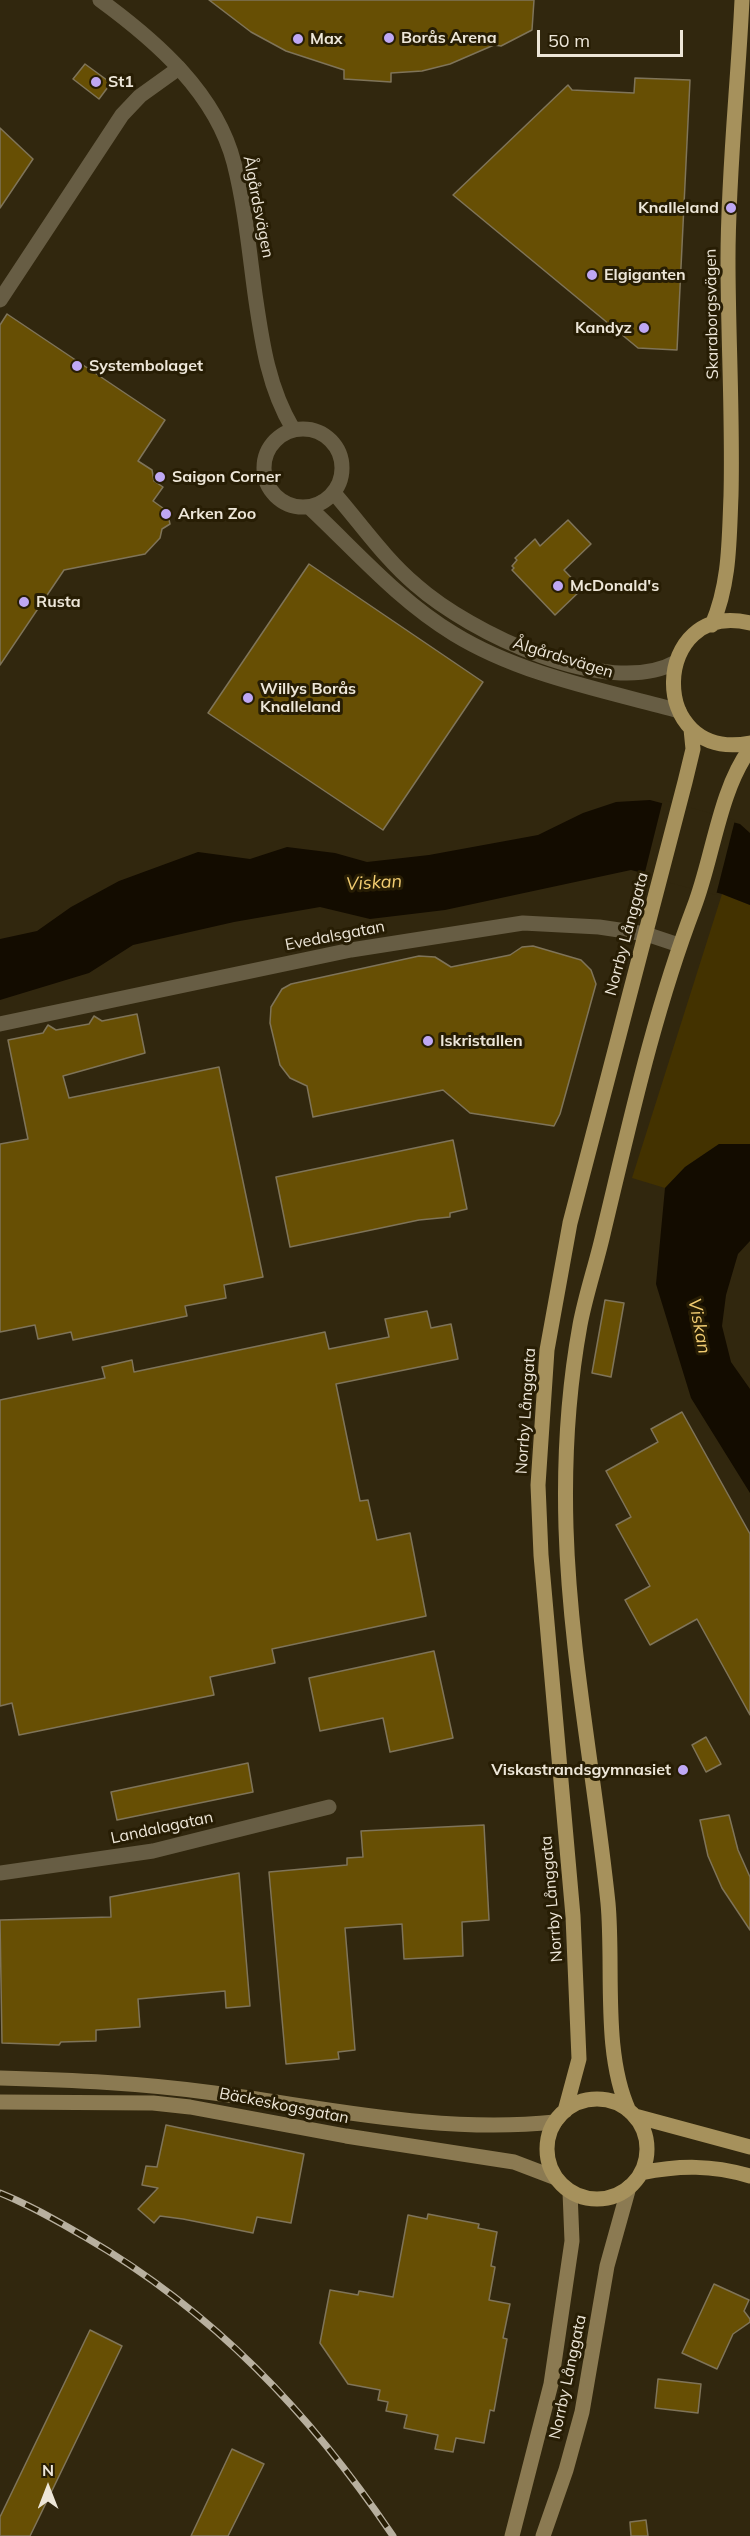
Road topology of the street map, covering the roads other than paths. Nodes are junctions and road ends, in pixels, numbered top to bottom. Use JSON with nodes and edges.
{"nodes":[{"id":1,"x":100,"y":0,"type":"edge"},
{"id":2,"x":742,"y":0,"type":"edge"},
{"id":3,"x":179,"y":68,"type":"junction"},
{"id":4,"x":0,"y":300,"type":"edge"},
{"id":5,"x":293,"y":429,"type":"junction"},
{"id":6,"x":334,"y":493,"type":"junction"},
{"id":7,"x":309,"y":507,"type":"junction"},
{"id":8,"x":750,"y":623,"type":"edge"},
{"id":9,"x":712,"y":625,"type":"junction"},
{"id":10,"x":676,"y":662,"type":"junction"},
{"id":11,"x":679,"y":711,"type":"junction"},
{"id":12,"x":691,"y":729,"type":"junction"},
{"id":13,"x":750,"y":743,"type":"edge"},
{"id":14,"x":750,"y":749,"type":"edge"},
{"id":15,"x":646,"y":934,"type":"junction"},
{"id":16,"x":679,"y":945,"type":"junction"},
{"id":17,"x":0,"y":1024,"type":"edge"},
{"id":18,"x":329,"y":1807,"type":"dead end"},
{"id":19,"x":0,"y":1873,"type":"edge"},
{"id":20,"x":0,"y":2078,"type":"edge"},
{"id":21,"x":0,"y":2102,"type":"edge"},
{"id":22,"x":632,"y":2113,"type":"junction"},
{"id":23,"x":560,"y":2117,"type":"junction"},
{"id":24,"x":750,"y":2147,"type":"edge"},
{"id":25,"x":641,"y":2173,"type":"junction"},
{"id":26,"x":750,"y":2176,"type":"edge"},
{"id":27,"x":556,"y":2178,"type":"junction"},
{"id":28,"x":629,"y":2187,"type":"junction"},
{"id":29,"x":570,"y":2192,"type":"junction"},
{"id":30,"x":512,"y":2536,"type":"edge"},
{"id":31,"x":543,"y":2536,"type":"edge"}],
"edges":[{"from":1,"to":3,"type":"street","name":"Ålgårdsvägen"},
{"from":2,"to":9,"type":"main road","name":"Skaraborgsvägen"},
{"from":3,"to":4,"type":"street"},
{"from":3,"to":5,"type":"street","name":"Ålgårdsvägen"},
{"from":5,"to":6,"type":"street"},
{"from":5,"to":7,"type":"street"},
{"from":6,"to":7,"type":"street"},
{"from":6,"to":10,"type":"street","name":"Ålgårdsvägen"},
{"from":7,"to":11,"type":"street","name":"Ålgårdsvägen"},
{"from":8,"to":9,"type":"main road"},
{"from":9,"to":10,"type":"main road"},
{"from":10,"to":11,"type":"main road"},
{"from":11,"to":12,"type":"main road"},
{"from":12,"to":13,"type":"main road"},
{"from":12,"to":15,"type":"main road","name":"Norrby Långgata"},
{"from":14,"to":16,"type":"main road"},
{"from":15,"to":16,"type":"street","name":"Evedalsgatan"},
{"from":15,"to":17,"type":"street","name":"Evedalsgatan"},
{"from":15,"to":23,"type":"main road","name":"Norrby Långgata"},
{"from":16,"to":22,"type":"main road"},
{"from":18,"to":19,"type":"street","name":"Landalagatan"},
{"from":20,"to":23,"type":"main road","name":"Bäckeskogsgatan"},
{"from":21,"to":27,"type":"main road","name":"Bäckeskogsgatan"},
{"from":22,"to":23,"type":"main road"},
{"from":22,"to":24,"type":"main road"},
{"from":22,"to":25,"type":"main road"},
{"from":23,"to":27,"type":"main road"},
{"from":25,"to":26,"type":"main road"},
{"from":25,"to":28,"type":"main road"},
{"from":27,"to":29,"type":"main road"},
{"from":28,"to":29,"type":"main road"},
{"from":28,"to":31,"type":"main road","name":"Norrby Långgata"},
{"from":29,"to":30,"type":"main road","name":"Norrby Långgata"}]}
